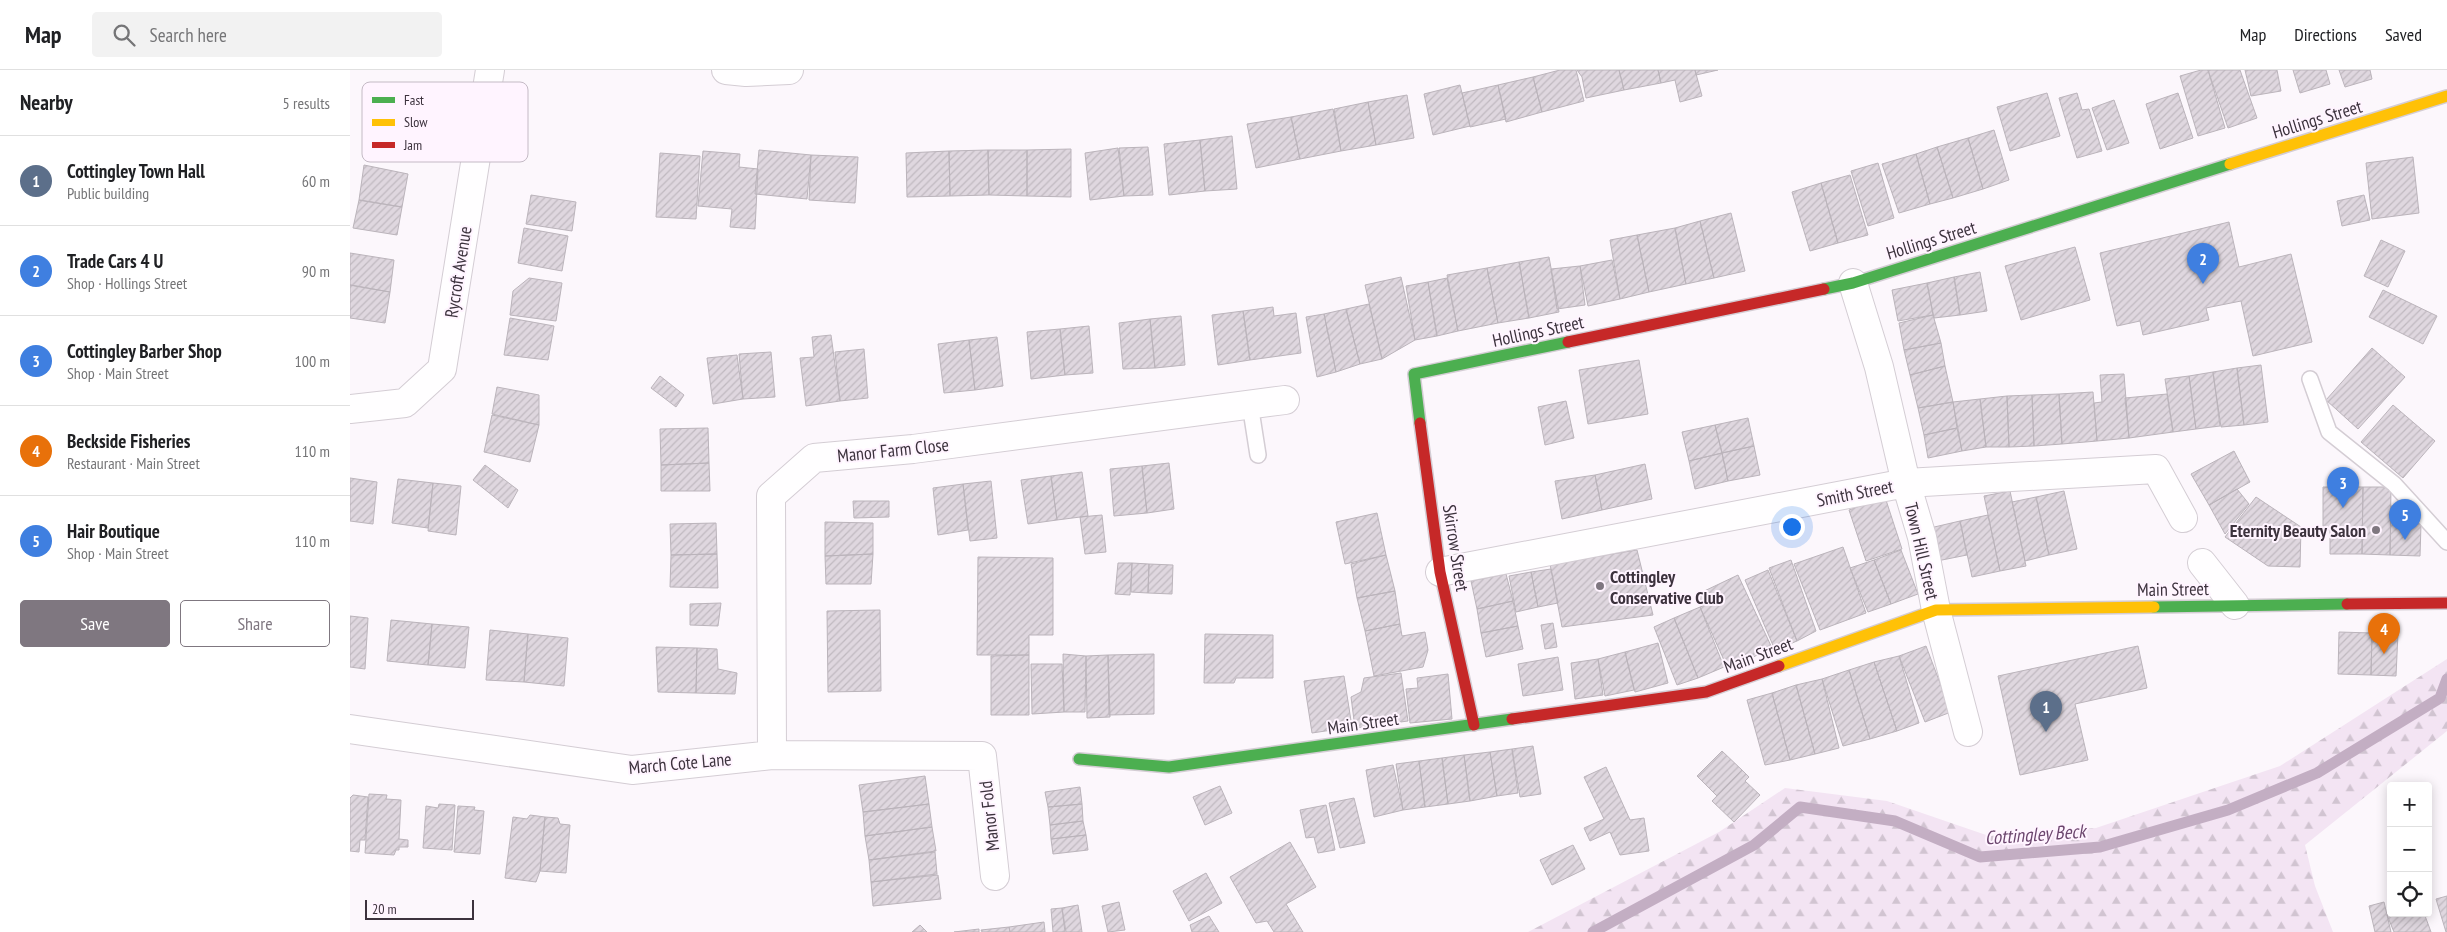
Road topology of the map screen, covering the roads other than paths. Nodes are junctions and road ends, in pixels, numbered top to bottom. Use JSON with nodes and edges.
{"nodes":[{"id":1,"x":726,"y":70,"type":"edge"},
{"id":2,"x":789,"y":70,"type":"edge"},
{"id":3,"x":2447,"y":96,"type":"edge"},
{"id":4,"x":475,"y":162,"type":"edge"},
{"id":5,"x":1854,"y":283,"type":"junction"},
{"id":6,"x":1414,"y":374,"type":"joint"},
{"id":7,"x":2310,"y":379,"type":"dead end"},
{"id":8,"x":1286,"y":400,"type":"dead end"},
{"id":9,"x":1250,"y":404,"type":"junction"},
{"id":10,"x":350,"y":409,"type":"edge"},
{"id":11,"x":1258,"y":455,"type":"dead end"},
{"id":12,"x":1906,"y":483,"type":"junction"},
{"id":13,"x":2182,"y":518,"type":"dead end"},
{"id":14,"x":2447,"y":542,"type":"edge"},
{"id":15,"x":2202,"y":564,"type":"dead end"},
{"id":16,"x":1440,"y":572,"type":"junction"},
{"id":17,"x":2447,"y":603,"type":"edge"},
{"id":18,"x":2235,"y":605,"type":"junction"},
{"id":19,"x":1936,"y":610,"type":"junction"},
{"id":20,"x":1474,"y":725,"type":"junction"},
{"id":21,"x":350,"y":729,"type":"edge"},
{"id":22,"x":1968,"y":732,"type":"dead end"},
{"id":23,"x":772,"y":755,"type":"junction"},
{"id":24,"x":982,"y":756,"type":"joint"},
{"id":25,"x":1079,"y":759,"type":"dead end"},
{"id":26,"x":995,"y":876,"type":"dead end"}],
"edges":[{"from":1,"to":2,"type":"street"},
{"from":3,"to":5,"type":"street","name":"Hollings Street"},
{"from":4,"to":10,"type":"street","name":"Rycroft Avenue"},
{"from":5,"to":6,"type":"street","name":"Hollings Street"},
{"from":5,"to":12,"type":"street","name":"Town Hill Street"},
{"from":6,"to":16,"type":"street","name":"Skirrow Street"},
{"from":7,"to":14,"type":"lane"},
{"from":8,"to":9,"type":"street","name":"Manor Farm Close"},
{"from":9,"to":11,"type":"lane"},
{"from":9,"to":23,"type":"street","name":"Manor Farm Close"},
{"from":12,"to":13,"type":"street","name":"Smith Street"},
{"from":12,"to":16,"type":"street","name":"Smith Street"},
{"from":12,"to":19,"type":"street","name":"Town Hill Street"},
{"from":15,"to":18,"type":"street"},
{"from":16,"to":20,"type":"street","name":"Skirrow Street"},
{"from":17,"to":18,"type":"street","name":"Main Street"},
{"from":18,"to":19,"type":"street","name":"Main Street"},
{"from":19,"to":20,"type":"street","name":"Main Street"},
{"from":19,"to":22,"type":"street","name":"Town Hill Street"},
{"from":20,"to":25,"type":"street","name":"Main Street"},
{"from":21,"to":23,"type":"street","name":"March Cote Lane"},
{"from":23,"to":24,"type":"street","name":"March Cote Lane"},
{"from":24,"to":26,"type":"street","name":"Manor Fold"}]}
